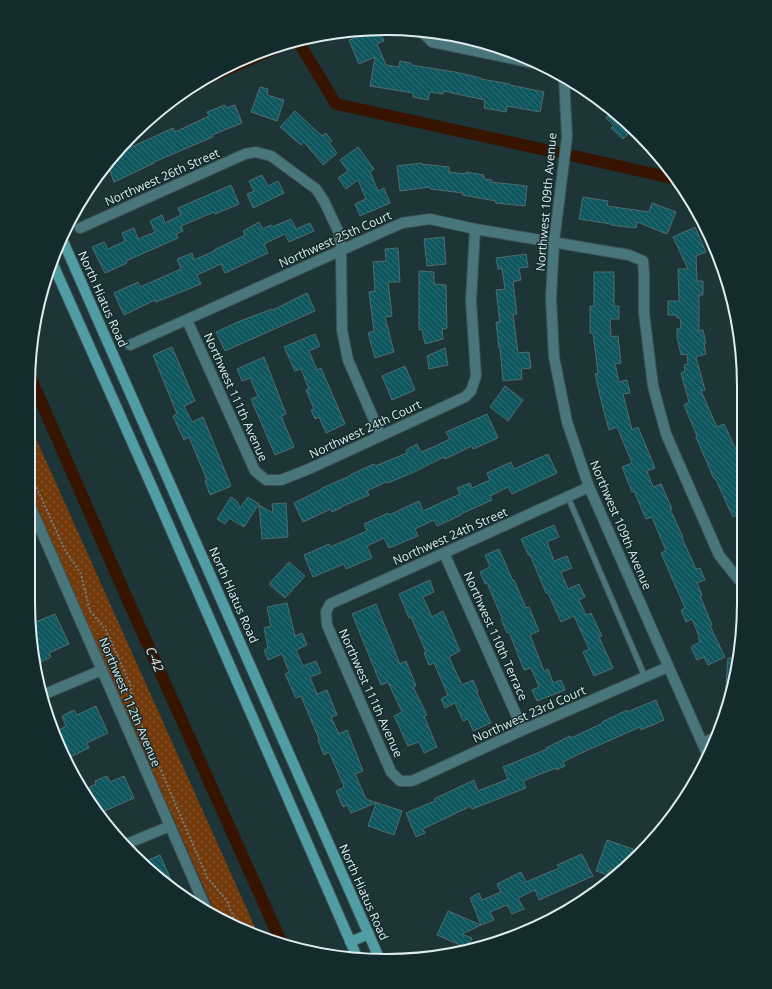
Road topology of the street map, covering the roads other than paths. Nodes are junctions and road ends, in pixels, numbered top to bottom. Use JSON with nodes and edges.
{"nodes":[{"id":1,"x":428,"y":38,"type":"edge"},
{"id":2,"x":506,"y":57,"type":"edge"},
{"id":3,"x":564,"y":83,"type":"edge"},
{"id":4,"x":80,"y":228,"type":"dead end"},
{"id":5,"x":476,"y":229,"type":"junction"},
{"id":6,"x":554,"y":242,"type":"junction"},
{"id":7,"x":65,"y":245,"type":"edge"},
{"id":8,"x":341,"y":250,"type":"junction"},
{"id":9,"x":55,"y":270,"type":"edge"},
{"id":10,"x":187,"y":320,"type":"junction"},
{"id":11,"x":130,"y":345,"type":"dead end"},
{"id":12,"x":381,"y":436,"type":"junction"},
{"id":13,"x":266,"y":480,"type":"joint"},
{"id":14,"x":589,"y":487,"type":"junction"},
{"id":15,"x":568,"y":497,"type":"junction"},
{"id":16,"x":35,"y":524,"type":"edge"},
{"id":17,"x":444,"y":553,"type":"junction"},
{"id":18,"x":737,"y":578,"type":"edge"},
{"id":19,"x":326,"y":612,"type":"joint"},
{"id":20,"x":668,"y":667,"type":"junction"},
{"id":21,"x":102,"y":670,"type":"junction"},
{"id":22,"x":645,"y":677,"type":"junction"},
{"id":23,"x":47,"y":693,"type":"edge"},
{"id":24,"x":523,"y":730,"type":"junction"},
{"id":25,"x":709,"y":740,"type":"edge"},
{"id":26,"x":703,"y":743,"type":"junction"},
{"id":27,"x":705,"y":748,"type":"edge"},
{"id":28,"x":400,"y":781,"type":"joint"},
{"id":29,"x":170,"y":826,"type":"junction"},
{"id":30,"x":130,"y":843,"type":"edge"},
{"id":31,"x":201,"y":902,"type":"edge"},
{"id":32,"x":369,"y":934,"type":"junction"},
{"id":33,"x":350,"y":942,"type":"junction"},
{"id":34,"x":355,"y":952,"type":"edge"},
{"id":35,"x":377,"y":954,"type":"edge"}],
"edges":[{"from":1,"to":2,"type":"street"},
{"from":3,"to":6,"type":"street","name":"Northwest 109th Avenue"},
{"from":4,"to":8,"type":"street","name":"Northwest 26th Street"},
{"from":5,"to":6,"type":"street","name":"Northwest 25th Court"},
{"from":5,"to":8,"type":"street","name":"Northwest 25th Court"},
{"from":5,"to":12,"type":"street","name":"Northwest 24th Court"},
{"from":6,"to":14,"type":"street","name":"Northwest 109th Avenue"},
{"from":6,"to":18,"type":"street","name":"Northwest 25th Court"},
{"from":7,"to":32,"type":"main road","name":"North Hiatus Road"},
{"from":8,"to":10,"type":"street","name":"Northwest 25th Court"},
{"from":8,"to":12,"type":"street"},
{"from":9,"to":33,"type":"main road"},
{"from":10,"to":11,"type":"street","name":"Northwest 25th Court"},
{"from":10,"to":13,"type":"street","name":"Northwest 111th Avenue"},
{"from":12,"to":13,"type":"street","name":"Northwest 24th Court"},
{"from":14,"to":15,"type":"street","name":"Northwest 24th Street"},
{"from":14,"to":20,"type":"street","name":"Northwest 109th Avenue"},
{"from":15,"to":17,"type":"street","name":"Northwest 24th Street"},
{"from":15,"to":22,"type":"lane"},
{"from":16,"to":21,"type":"street","name":"Northwest 112th Avenue"},
{"from":17,"to":19,"type":"street","name":"Northwest 24th Street"},
{"from":17,"to":24,"type":"street","name":"Northwest 110th Terrace"},
{"from":19,"to":28,"type":"street","name":"Northwest 111th Avenue"},
{"from":20,"to":22,"type":"street","name":"Northwest 23rd Court"},
{"from":20,"to":26,"type":"street","name":"Northwest 109th Avenue"},
{"from":21,"to":23,"type":"street"},
{"from":21,"to":29,"type":"street","name":"Northwest 112th Avenue"},
{"from":22,"to":24,"type":"street","name":"Northwest 23rd Court"},
{"from":24,"to":28,"type":"street","name":"Northwest 23rd Court"},
{"from":25,"to":26,"type":"street"},
{"from":26,"to":27,"type":"street","name":"Northwest 109th Avenue"},
{"from":29,"to":30,"type":"street"},
{"from":29,"to":31,"type":"street","name":"Northwest 112th Avenue"},
{"from":32,"to":33,"type":"main road"},
{"from":32,"to":35,"type":"main road","name":"North Hiatus Road"},
{"from":33,"to":34,"type":"main road"}]}
